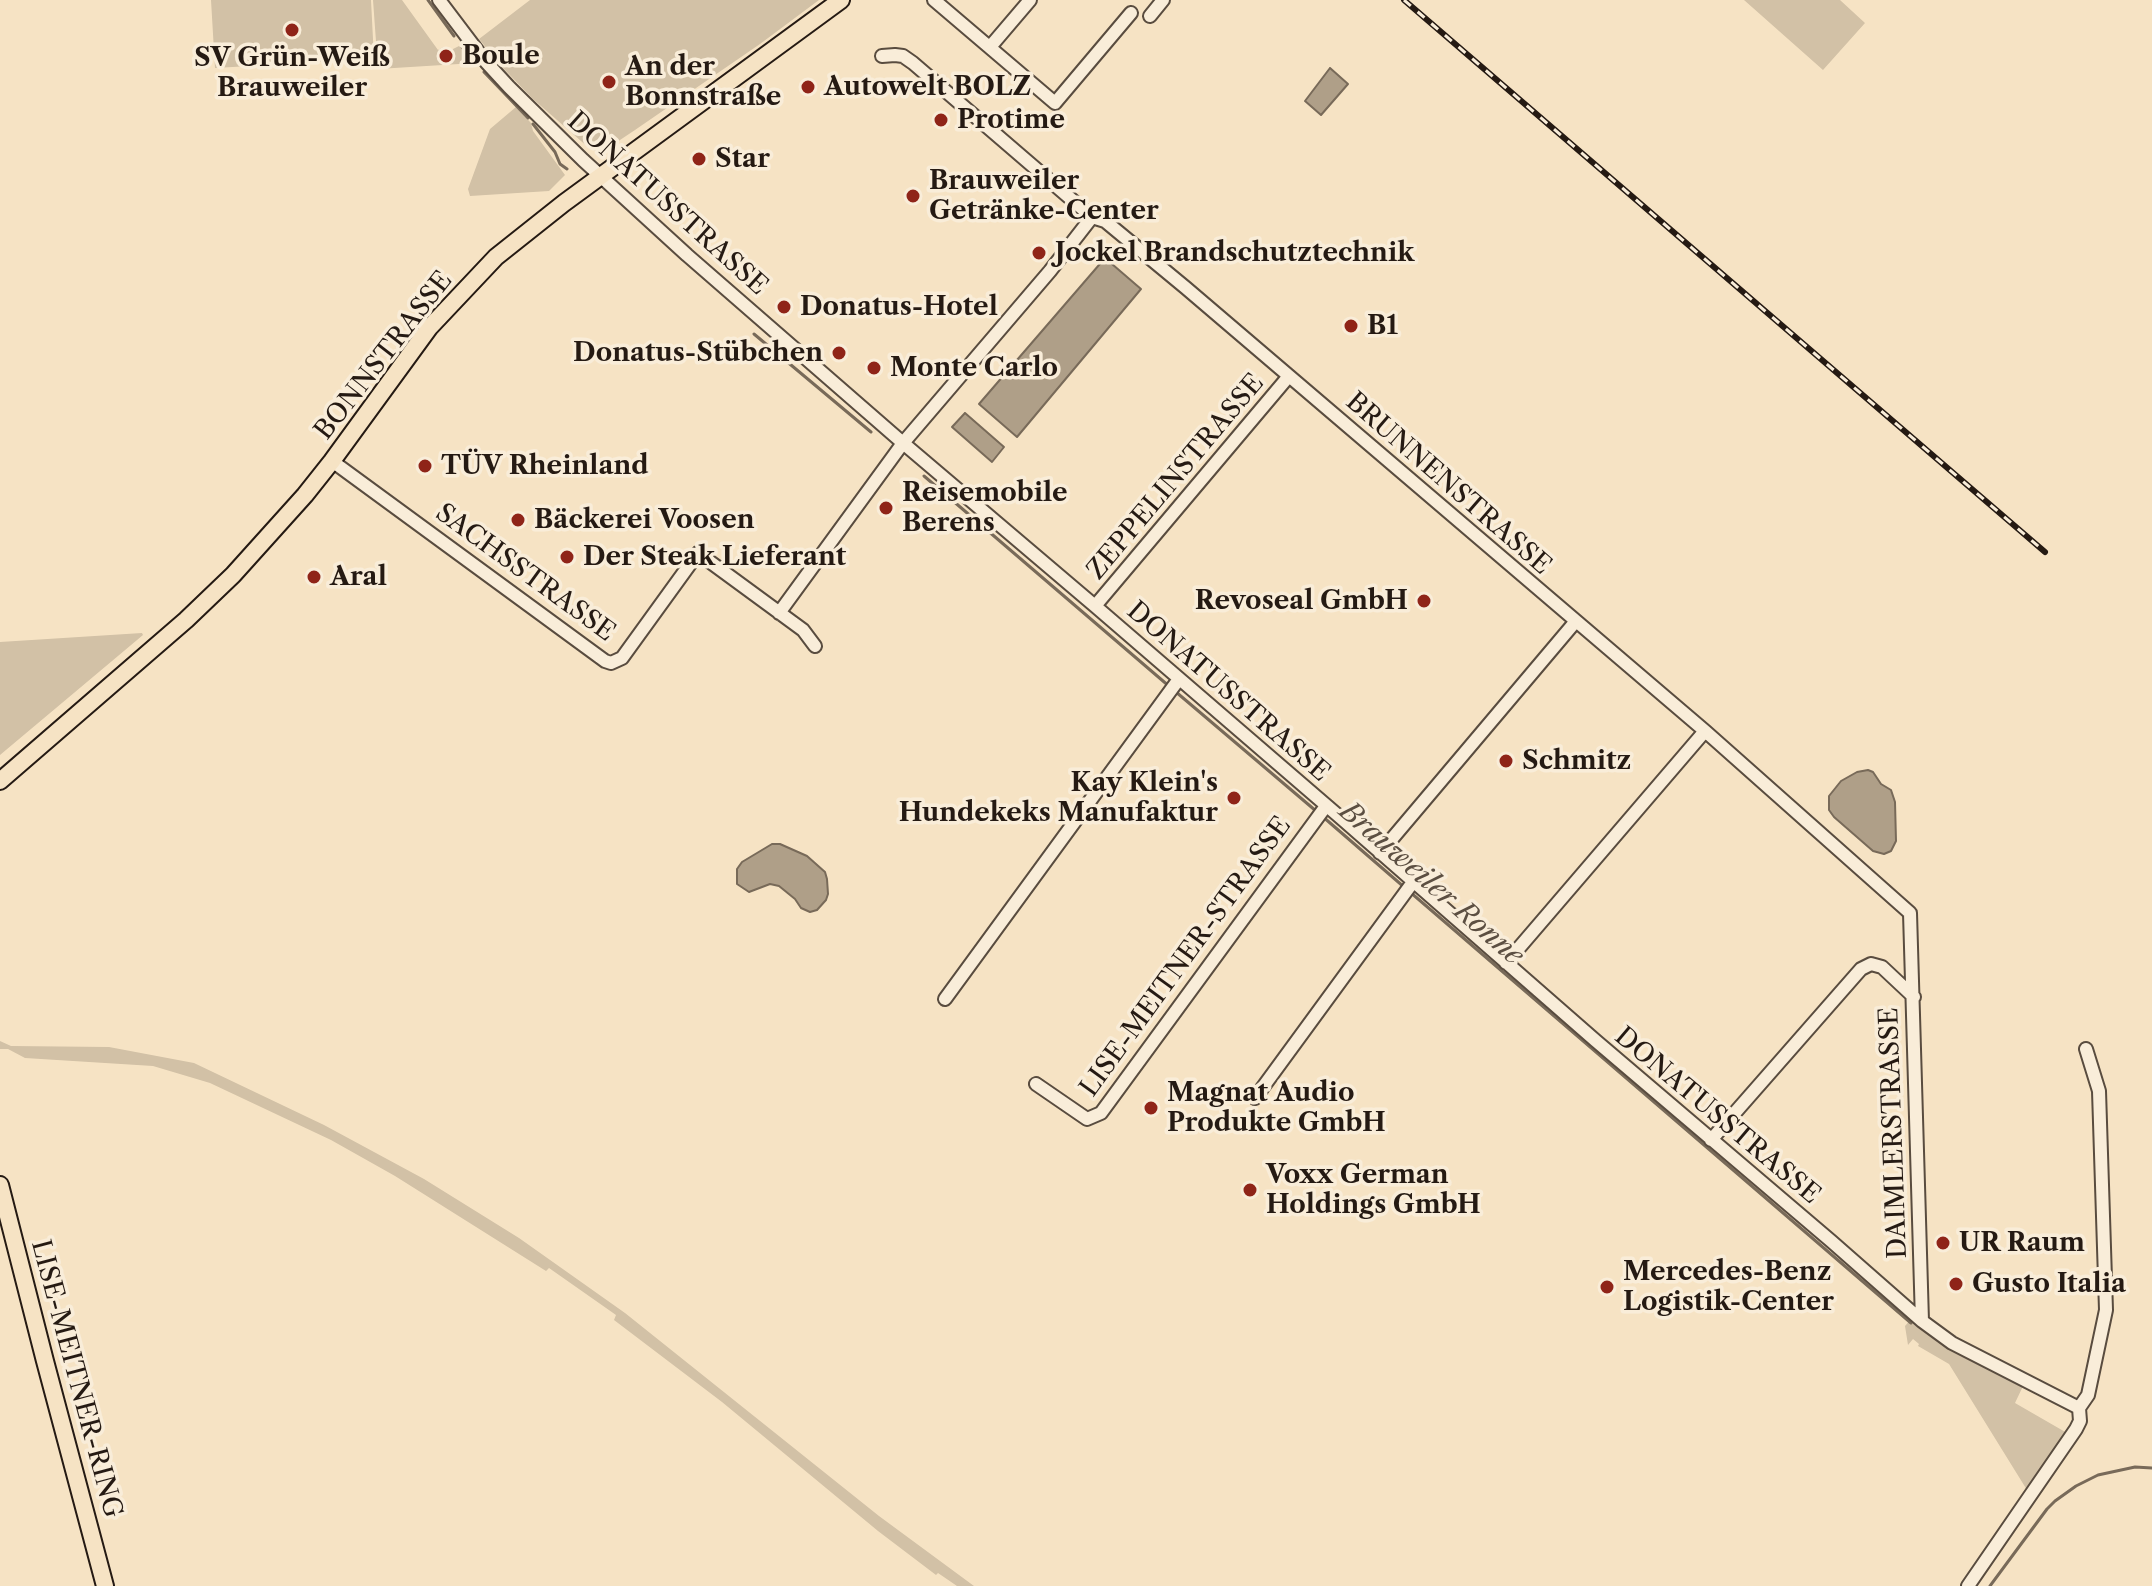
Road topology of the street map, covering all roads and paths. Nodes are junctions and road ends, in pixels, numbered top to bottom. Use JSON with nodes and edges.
{"nodes":[{"id":1,"x":439,"y":0,"type":"edge"},
{"id":2,"x":841,"y":0,"type":"edge"},
{"id":3,"x":934,"y":0,"type":"edge"},
{"id":4,"x":1030,"y":0,"type":"edge"},
{"id":5,"x":1163,"y":0,"type":"edge"},
{"id":6,"x":1131,"y":13,"type":"dead end"},
{"id":7,"x":1150,"y":16,"type":"dead end"},
{"id":8,"x":990,"y":47,"type":"junction"},
{"id":9,"x":882,"y":56,"type":"dead end"},
{"id":10,"x":601,"y":176,"type":"junction"},
{"id":11,"x":1092,"y":217,"type":"junction"},
{"id":12,"x":1289,"y":376,"type":"junction"},
{"id":13,"x":903,"y":443,"type":"junction"},
{"id":14,"x":332,"y":461,"type":"junction"},
{"id":15,"x":1095,"y":606,"type":"junction"},
{"id":16,"x":779,"y":613,"type":"junction"},
{"id":17,"x":1576,"y":621,"type":"junction"},
{"id":18,"x":815,"y":646,"type":"dead end"},
{"id":19,"x":1177,"y":681,"type":"junction"},
{"id":20,"x":1705,"y":731,"type":"junction"},
{"id":21,"x":0,"y":781,"type":"edge"},
{"id":22,"x":1324,"y":807,"type":"junction"},
{"id":23,"x":1380,"y":853,"type":"junction"},
{"id":24,"x":1411,"y":883,"type":"junction"},
{"id":25,"x":1506,"y":963,"type":"junction"},
{"id":26,"x":1914,"y":997,"type":"junction"},
{"id":27,"x":945,"y":999,"type":"dead end"},
{"id":28,"x":2086,"y":1049,"type":"dead end"},
{"id":29,"x":1036,"y":1084,"type":"dead end"},
{"id":30,"x":1255,"y":1098,"type":"dead end"},
{"id":31,"x":1711,"y":1140,"type":"junction"},
{"id":32,"x":0,"y":1185,"type":"edge"},
{"id":33,"x":1922,"y":1321,"type":"junction"},
{"id":34,"x":2079,"y":1408,"type":"junction"},
{"id":35,"x":105,"y":1586,"type":"edge"},
{"id":36,"x":1968,"y":1586,"type":"edge"}],
"edges":[{"from":1,"to":10,"type":"street","name":"DONATUSSTRASSE"},
{"from":2,"to":10,"type":"main road","name":"BONNSTRASSE"},
{"from":3,"to":8,"type":"street"},
{"from":4,"to":8,"type":"street"},
{"from":5,"to":7,"type":"street"},
{"from":6,"to":8,"type":"street"},
{"from":9,"to":11,"type":"street","name":"BRUNNENSTRASSE"},
{"from":10,"to":13,"type":"street","name":"DONATUSSTRASSE"},
{"from":10,"to":14,"type":"main road","name":"BONNSTRASSE"},
{"from":11,"to":12,"type":"street","name":"BRUNNENSTRASSE"},
{"from":11,"to":13,"type":"street"},
{"from":12,"to":15,"type":"street","name":"ZEPPELINSTRASSE"},
{"from":12,"to":17,"type":"street","name":"BRUNNENSTRASSE"},
{"from":13,"to":15,"type":"street","name":"DONATUSSTRASSE"},
{"from":13,"to":16,"type":"street"},
{"from":14,"to":16,"type":"street","name":"SACHSSTRASSE"},
{"from":14,"to":21,"type":"main road","name":"BONNSTRASSE"},
{"from":15,"to":19,"type":"street","name":"DONATUSSTRASSE"},
{"from":16,"to":18,"type":"street","name":"SACHSSTRASSE"},
{"from":17,"to":20,"type":"street","name":"BRUNNENSTRASSE"},
{"from":17,"to":23,"type":"street"},
{"from":19,"to":22,"type":"street","name":"DONATUSSTRASSE"},
{"from":19,"to":27,"type":"street"},
{"from":20,"to":25,"type":"street"},
{"from":20,"to":26,"type":"street","name":"BRUNNENSTRASSE"},
{"from":22,"to":23,"type":"street","name":"DONATUSSTRASSE"},
{"from":22,"to":29,"type":"street","name":"LISE-MEITNER-STRASSE"},
{"from":23,"to":24,"type":"street","name":"DONATUSSTRASSE"},
{"from":24,"to":25,"type":"street","name":"DONATUSSTRASSE"},
{"from":24,"to":30,"type":"street"},
{"from":25,"to":31,"type":"street","name":"DONATUSSTRASSE"},
{"from":26,"to":31,"type":"street","name":"DAIMLERSTRASSE"},
{"from":26,"to":33,"type":"street","name":"DAIMLERSTRASSE"},
{"from":28,"to":34,"type":"street"},
{"from":31,"to":33,"type":"street","name":"DONATUSSTRASSE"},
{"from":32,"to":35,"type":"main road","name":"LISE-MEITNER-RING"},
{"from":33,"to":34,"type":"street","name":"DONATUSSTRASSE"},
{"from":34,"to":36,"type":"street"}]}
